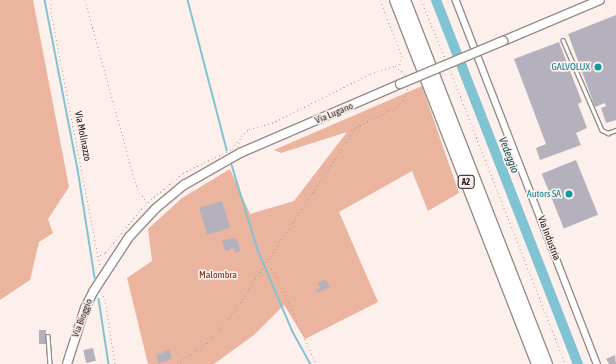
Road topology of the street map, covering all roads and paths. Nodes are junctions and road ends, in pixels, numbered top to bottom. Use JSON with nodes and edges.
{"nodes":[{"id":1,"x":51,"y":0,"type":"edge"},
{"id":2,"x":85,"y":0,"type":"edge"},
{"id":3,"x":380,"y":0,"type":"edge"},
{"id":4,"x":395,"y":0,"type":"edge"},
{"id":5,"x":405,"y":0,"type":"edge"},
{"id":6,"x":421,"y":0,"type":"edge"},
{"id":7,"x":456,"y":0,"type":"edge"},
{"id":8,"x":600,"y":0,"type":"edge"},
{"id":9,"x":563,"y":40,"type":"dead end"},
{"id":10,"x":447,"y":62,"type":"dead end"},
{"id":11,"x":399,"y":67,"type":"junction"},
{"id":12,"x":449,"y":69,"type":"dead end"},
{"id":13,"x":406,"y":75,"type":"dead end"},
{"id":14,"x":404,"y":85,"type":"junction"},
{"id":15,"x":616,"y":130,"type":"edge"},
{"id":16,"x":239,"y":140,"type":"junction"},
{"id":17,"x":240,"y":153,"type":"junction"},
{"id":18,"x":148,"y":202,"type":"junction"},
{"id":19,"x":97,"y":256,"type":"junction"},
{"id":20,"x":266,"y":262,"type":"junction"},
{"id":21,"x":103,"y":275,"type":"junction"},
{"id":22,"x":98,"y":284,"type":"junction"},
{"id":23,"x":48,"y":336,"type":"dead end"},
{"id":24,"x":50,"y":364,"type":"edge"},
{"id":25,"x":67,"y":364,"type":"edge"},
{"id":26,"x":115,"y":364,"type":"edge"},
{"id":27,"x":177,"y":364,"type":"edge"},
{"id":28,"x":316,"y":364,"type":"edge"},
{"id":29,"x":538,"y":364,"type":"edge"},
{"id":30,"x":547,"y":364,"type":"edge"},
{"id":31,"x":565,"y":364,"type":"edge"},
{"id":32,"x":597,"y":364,"type":"edge"}],
"edges":[{"from":1,"to":19,"type":"path","name":"Via Molinazzo"},
{"from":2,"to":18,"type":"path"},
{"from":3,"to":11,"type":"path"},
{"from":4,"to":29,"type":"highway","number":"A2"},
{"from":5,"to":30,"type":"highway","number":"A2"},
{"from":6,"to":10,"type":"path"},
{"from":7,"to":32,"type":"street","name":"Via Industria"},
{"from":8,"to":14,"type":"main road","name":"Via Lugano","bridge":true},
{"from":9,"to":15,"type":"lane"},
{"from":11,"to":13,"type":"path"},
{"from":11,"to":16,"type":"path"},
{"from":12,"to":31,"type":"path"},
{"from":14,"to":17,"type":"main road","name":"Via Lugano"},
{"from":14,"to":20,"type":"path"},
{"from":16,"to":17,"type":"path"},
{"from":16,"to":18,"type":"path"},
{"from":17,"to":21,"type":"main road","name":"Via Lugano"},
{"from":18,"to":19,"type":"path"},
{"from":19,"to":21,"type":"path","name":"Via Molinazzo"},
{"from":20,"to":27,"type":"path"},
{"from":20,"to":28,"type":"path"},
{"from":21,"to":22,"type":"main road","name":"Via Bioggio"},
{"from":22,"to":25,"type":"main road","name":"Via Bioggio"},
{"from":22,"to":26,"type":"path"},
{"from":23,"to":24,"type":"lane"}]}
